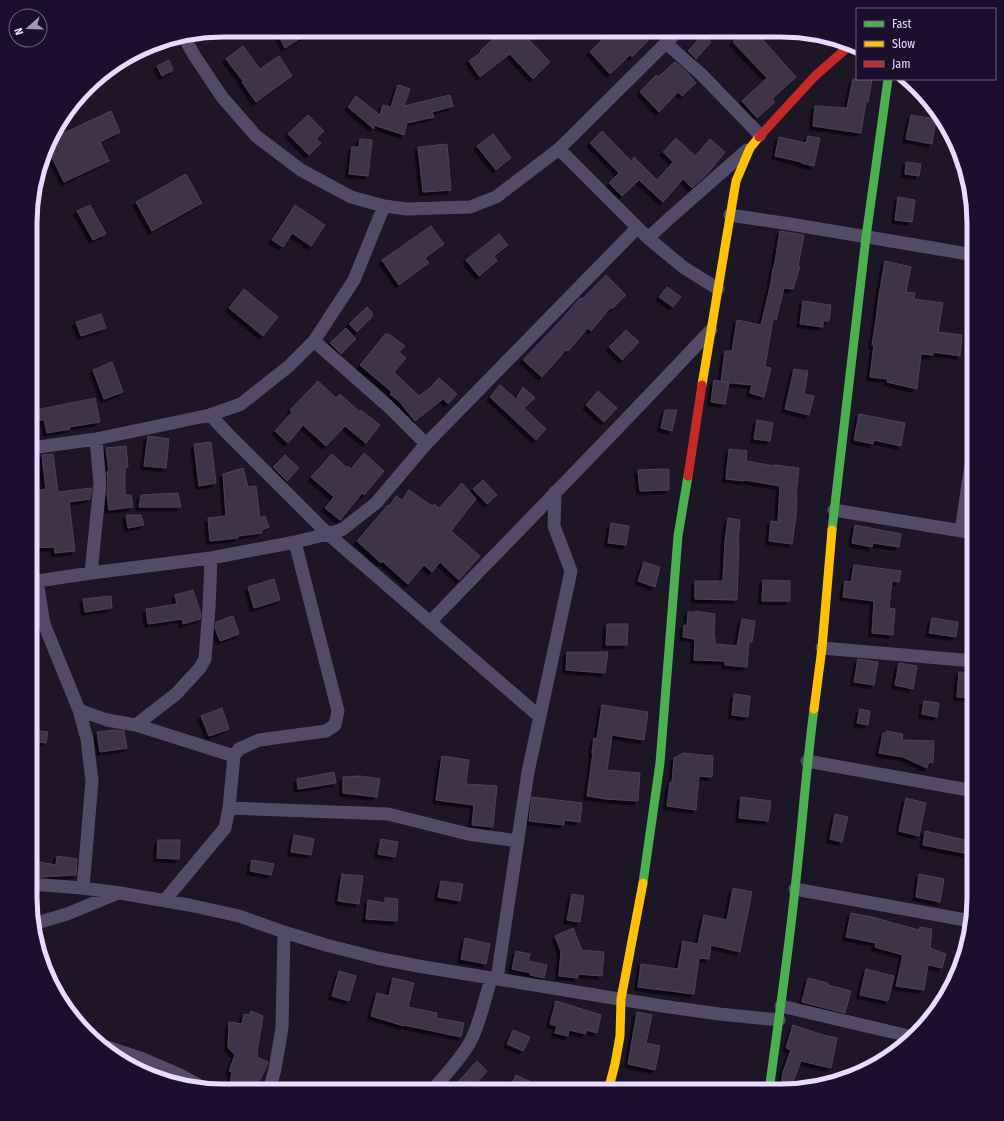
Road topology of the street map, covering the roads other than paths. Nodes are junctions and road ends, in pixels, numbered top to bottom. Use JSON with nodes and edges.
{"nodes":[{"id":1,"x":672,"y":37,"type":"edge"},
{"id":2,"x":187,"y":41,"type":"edge"},
{"id":3,"x":666,"y":43,"type":"junction"},
{"id":4,"x":846,"y":49,"type":"edge"},
{"id":5,"x":888,"y":80,"type":"edge"},
{"id":6,"x":760,"y":135,"type":"junction"},
{"id":7,"x":750,"y":148,"type":"junction"},
{"id":8,"x":559,"y":149,"type":"junction"},
{"id":9,"x":384,"y":206,"type":"junction"},
{"id":10,"x":730,"y":215,"type":"junction"},
{"id":11,"x":637,"y":228,"type":"junction"},
{"id":12,"x":866,"y":237,"type":"junction"},
{"id":13,"x":648,"y":238,"type":"junction"},
{"id":14,"x":967,"y":254,"type":"edge"},
{"id":15,"x":718,"y":290,"type":"junction"},
{"id":16,"x":711,"y":330,"type":"junction"},
{"id":17,"x":314,"y":340,"type":"junction"},
{"id":18,"x":210,"y":415,"type":"junction"},
{"id":19,"x":96,"y":439,"type":"junction"},
{"id":20,"x":426,"y":444,"type":"junction"},
{"id":21,"x":37,"y":447,"type":"edge"},
{"id":22,"x":554,"y":492,"type":"junction"},
{"id":23,"x":834,"y":510,"type":"junction"},
{"id":24,"x":967,"y":532,"type":"edge"},
{"id":25,"x":328,"y":534,"type":"junction"},
{"id":26,"x":295,"y":542,"type":"junction"},
{"id":27,"x":211,"y":558,"type":"junction"},
{"id":28,"x":91,"y":573,"type":"junction"},
{"id":29,"x":37,"y":582,"type":"edge"},
{"id":30,"x":37,"y":595,"type":"edge"},
{"id":31,"x":430,"y":622,"type":"junction"},
{"id":32,"x":822,"y":648,"type":"junction"},
{"id":33,"x":967,"y":660,"type":"edge"},
{"id":34,"x":79,"y":710,"type":"junction"},
{"id":35,"x":540,"y":717,"type":"junction"},
{"id":36,"x":136,"y":725,"type":"junction"},
{"id":37,"x":234,"y":756,"type":"junction"},
{"id":38,"x":807,"y":760,"type":"junction"},
{"id":39,"x":967,"y":790,"type":"edge"},
{"id":40,"x":229,"y":808,"type":"junction"},
{"id":41,"x":518,"y":841,"type":"junction"},
{"id":42,"x":37,"y":885,"type":"edge"},
{"id":43,"x":84,"y":888,"type":"junction"},
{"id":44,"x":795,"y":889,"type":"junction"},
{"id":45,"x":120,"y":892,"type":"junction"},
{"id":46,"x":164,"y":900,"type":"junction"},
{"id":47,"x":965,"y":920,"type":"edge"},
{"id":48,"x":39,"y":922,"type":"edge"},
{"id":49,"x":284,"y":932,"type":"junction"},
{"id":50,"x":494,"y":979,"type":"junction"},
{"id":51,"x":621,"y":999,"type":"junction"},
{"id":52,"x":781,"y":1006,"type":"junction"},
{"id":53,"x":779,"y":1020,"type":"junction"},
{"id":54,"x":907,"y":1035,"type":"edge"},
{"id":55,"x":115,"y":1050,"type":"edge"},
{"id":56,"x":190,"y":1081,"type":"edge"},
{"id":57,"x":271,"y":1084,"type":"edge"},
{"id":58,"x":438,"y":1084,"type":"edge"},
{"id":59,"x":610,"y":1084,"type":"edge"},
{"id":60,"x":770,"y":1084,"type":"edge"}],
"edges":[{"from":1,"to":3,"type":"street"},
{"from":2,"to":9,"type":"street"},
{"from":3,"to":6,"type":"street"},
{"from":3,"to":8,"type":"street"},
{"from":4,"to":6,"type":"street"},
{"from":5,"to":12,"type":"street"},
{"from":6,"to":7,"type":"street"},
{"from":7,"to":10,"type":"street"},
{"from":7,"to":13,"type":"street"},
{"from":8,"to":9,"type":"street"},
{"from":8,"to":11,"type":"street"},
{"from":9,"to":17,"type":"street"},
{"from":10,"to":12,"type":"street"},
{"from":10,"to":15,"type":"street"},
{"from":11,"to":13,"type":"street"},
{"from":11,"to":20,"type":"street"},
{"from":12,"to":14,"type":"street"},
{"from":12,"to":23,"type":"street"},
{"from":13,"to":15,"type":"street"},
{"from":15,"to":16,"type":"street"},
{"from":16,"to":22,"type":"street"},
{"from":16,"to":51,"type":"street"},
{"from":17,"to":18,"type":"street"},
{"from":17,"to":20,"type":"street"},
{"from":18,"to":19,"type":"street"},
{"from":18,"to":25,"type":"street"},
{"from":19,"to":21,"type":"street"},
{"from":19,"to":28,"type":"street"},
{"from":20,"to":25,"type":"street"},
{"from":22,"to":31,"type":"street"},
{"from":22,"to":35,"type":"street"},
{"from":23,"to":24,"type":"street"},
{"from":23,"to":32,"type":"street"},
{"from":25,"to":26,"type":"street"},
{"from":25,"to":31,"type":"street"},
{"from":26,"to":27,"type":"street"},
{"from":26,"to":37,"type":"street"},
{"from":27,"to":28,"type":"street"},
{"from":27,"to":36,"type":"street"},
{"from":28,"to":29,"type":"street"},
{"from":30,"to":34,"type":"street"},
{"from":31,"to":35,"type":"street"},
{"from":32,"to":33,"type":"street"},
{"from":32,"to":38,"type":"street"},
{"from":34,"to":36,"type":"street"},
{"from":34,"to":43,"type":"street"},
{"from":35,"to":41,"type":"street"},
{"from":36,"to":37,"type":"street"},
{"from":37,"to":40,"type":"street"},
{"from":38,"to":39,"type":"street"},
{"from":38,"to":44,"type":"street"},
{"from":40,"to":41,"type":"street"},
{"from":40,"to":46,"type":"street"},
{"from":41,"to":50,"type":"street"},
{"from":42,"to":43,"type":"street"},
{"from":43,"to":45,"type":"street"},
{"from":44,"to":47,"type":"street"},
{"from":44,"to":52,"type":"street"},
{"from":45,"to":46,"type":"street"},
{"from":45,"to":48,"type":"street"},
{"from":46,"to":49,"type":"street"},
{"from":49,"to":50,"type":"street"},
{"from":49,"to":57,"type":"street"},
{"from":50,"to":51,"type":"street"},
{"from":50,"to":58,"type":"street"},
{"from":51,"to":53,"type":"street"},
{"from":51,"to":59,"type":"street"},
{"from":52,"to":53,"type":"street"},
{"from":52,"to":54,"type":"street"},
{"from":53,"to":60,"type":"street"},
{"from":55,"to":56,"type":"street"}]}
